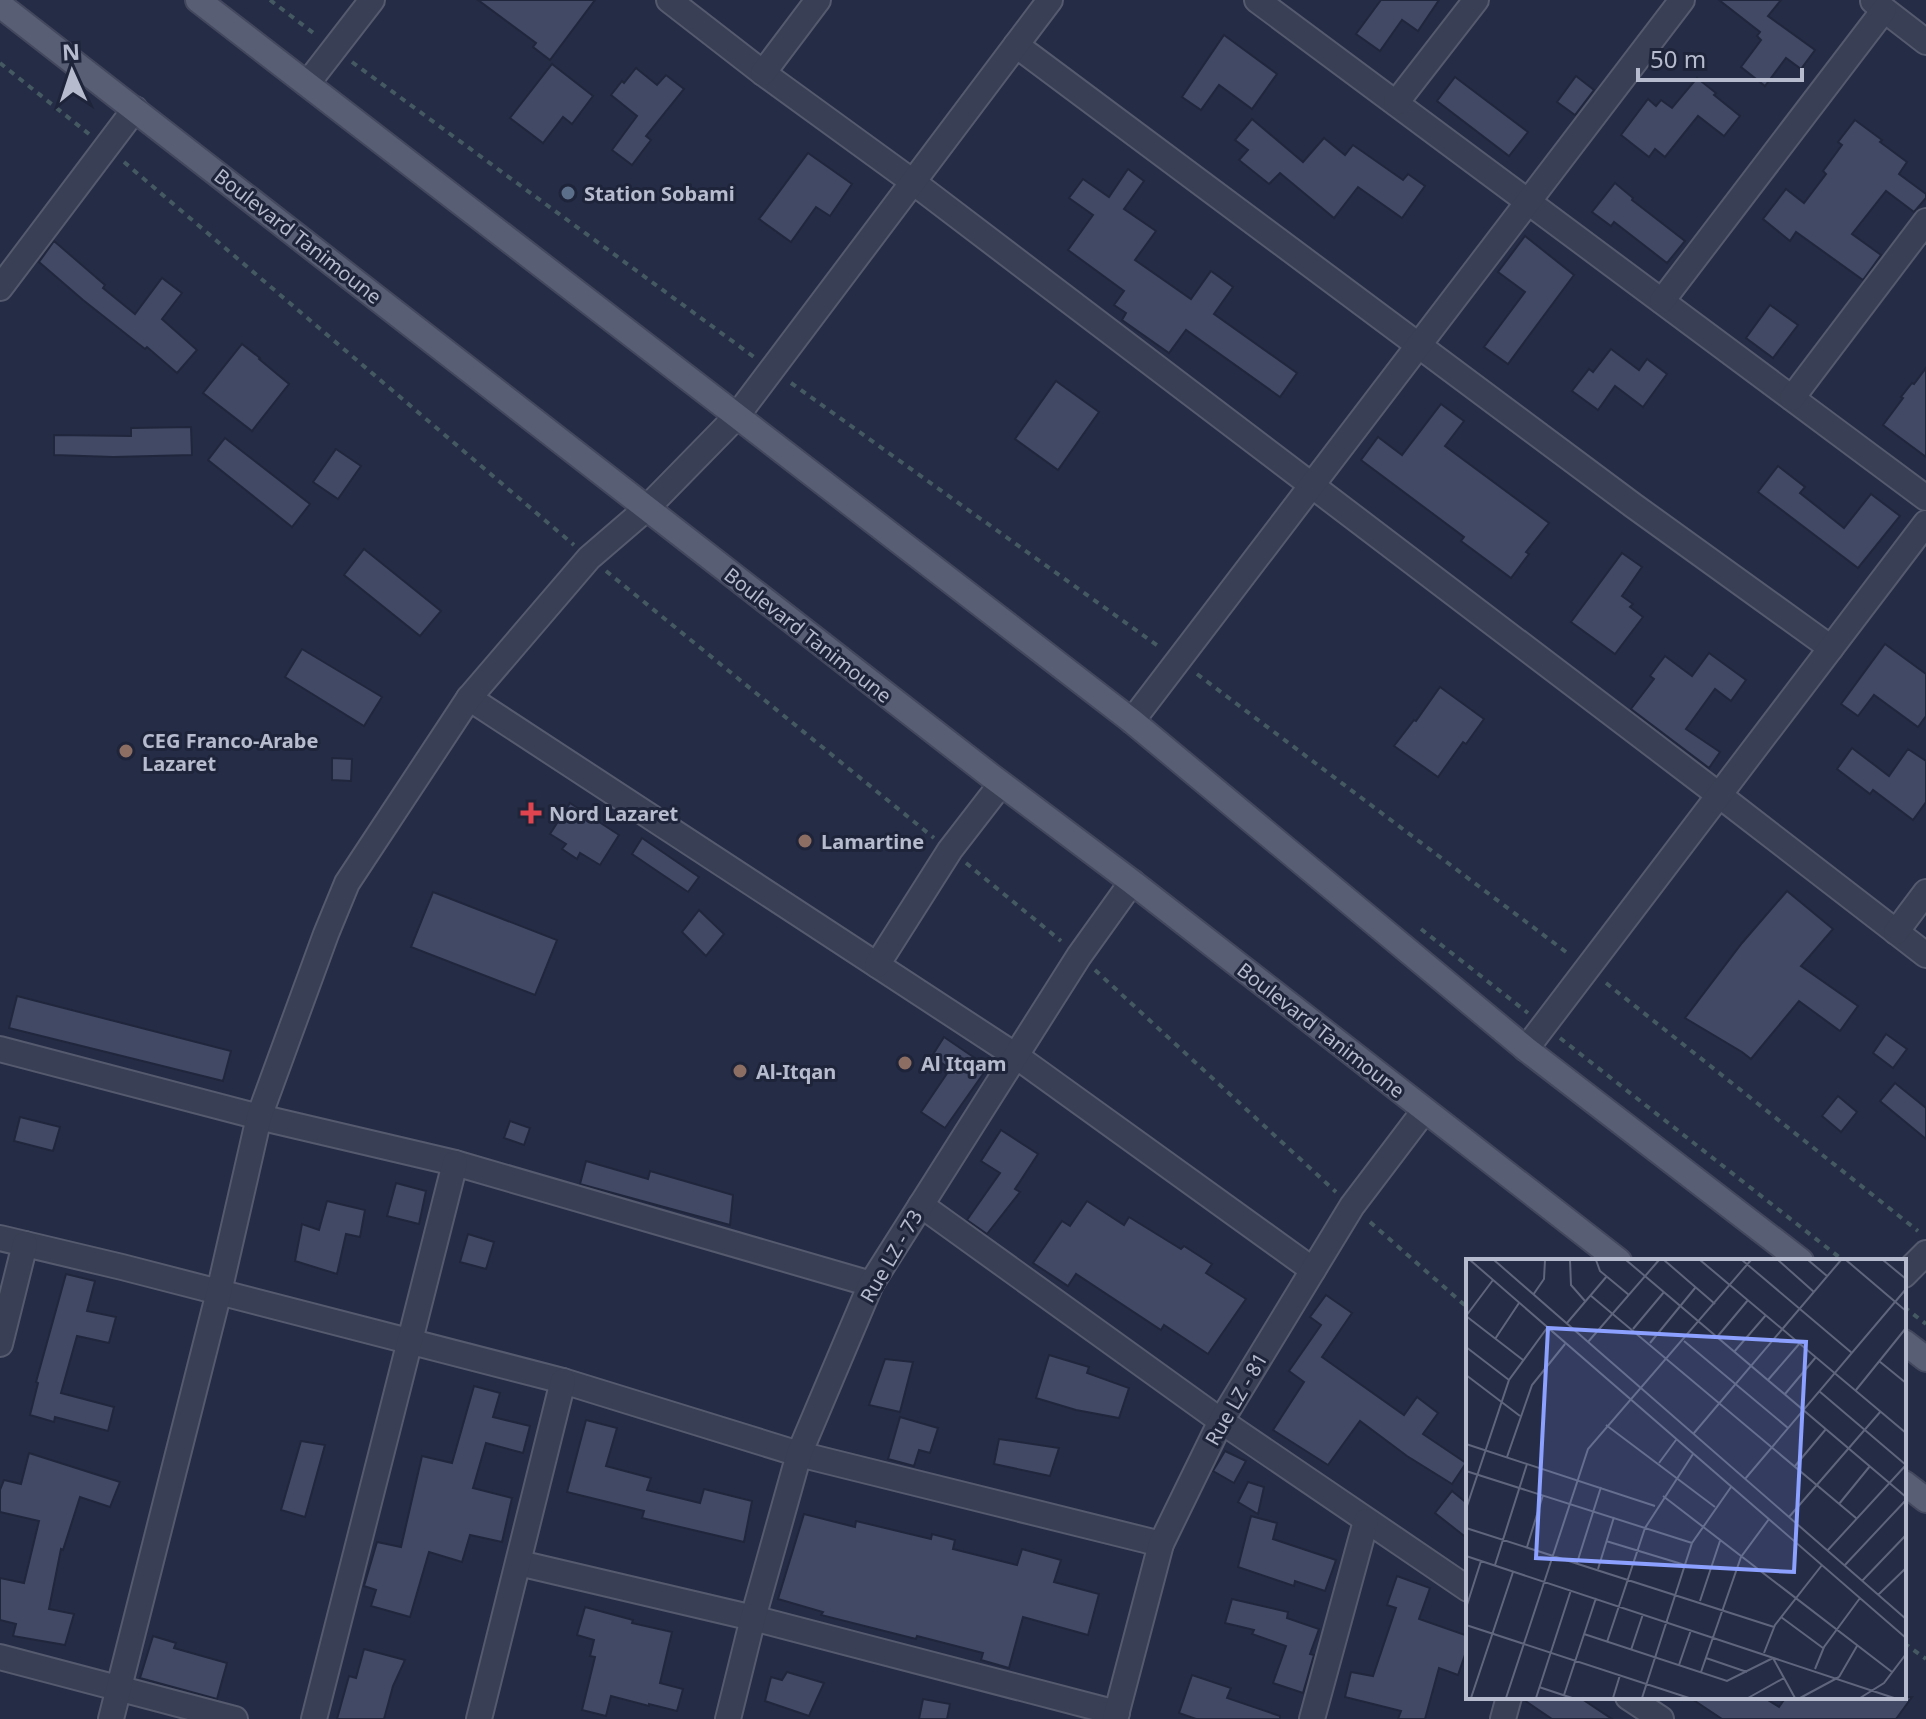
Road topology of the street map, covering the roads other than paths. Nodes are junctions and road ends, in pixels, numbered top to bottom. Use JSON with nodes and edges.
{"nodes":[{"id":1,"x":198,"y":0,"type":"edge"},
{"id":2,"x":372,"y":0,"type":"edge"},
{"id":3,"x":669,"y":0,"type":"edge"},
{"id":4,"x":818,"y":0,"type":"edge"},
{"id":5,"x":1050,"y":0,"type":"edge"},
{"id":6,"x":1476,"y":0,"type":"edge"},
{"id":7,"x":1682,"y":0,"type":"edge"},
{"id":8,"x":1260,"y":1,"type":"edge"},
{"id":9,"x":0,"y":5,"type":"edge"},
{"id":10,"x":1878,"y":5,"type":"edge"},
{"id":11,"x":1926,"y":42,"type":"edge"},
{"id":12,"x":1016,"y":45,"type":"junction"},
{"id":13,"x":763,"y":73,"type":"junction"},
{"id":14,"x":307,"y":84,"type":"junction"},
{"id":15,"x":1396,"y":103,"type":"junction"},
{"id":16,"x":135,"y":109,"type":"junction"},
{"id":17,"x":913,"y":182,"type":"junction"},
{"id":18,"x":1528,"y":202,"type":"junction"},
{"id":19,"x":1926,"y":221,"type":"edge"},
{"id":20,"x":0,"y":288,"type":"edge"},
{"id":21,"x":1662,"y":301,"type":"junction"},
{"id":22,"x":1419,"y":345,"type":"junction"},
{"id":23,"x":1792,"y":398,"type":"junction"},
{"id":24,"x":736,"y":417,"type":"junction"},
{"id":25,"x":1311,"y":486,"type":"junction"},
{"id":26,"x":1926,"y":498,"type":"edge"},
{"id":27,"x":646,"y":509,"type":"junction"},
{"id":28,"x":1926,"y":523,"type":"edge"},
{"id":29,"x":1831,"y":648,"type":"junction"},
{"id":30,"x":469,"y":698,"type":"junction"},
{"id":31,"x":1132,"y":721,"type":"junction"},
{"id":32,"x":1001,"y":784,"type":"junction"},
{"id":33,"x":1719,"y":795,"type":"junction"},
{"id":34,"x":1132,"y":882,"type":"junction"},
{"id":35,"x":1926,"y":892,"type":"edge"},
{"id":36,"x":1896,"y":932,"type":"junction"},
{"id":37,"x":1926,"y":955,"type":"edge"},
{"id":38,"x":877,"y":965,"type":"junction"},
{"id":39,"x":0,"y":1049,"type":"edge"},
{"id":40,"x":1526,"y":1049,"type":"junction"},
{"id":41,"x":1016,"y":1056,"type":"junction"},
{"id":42,"x":1424,"y":1111,"type":"junction"},
{"id":43,"x":259,"y":1117,"type":"junction"},
{"id":44,"x":455,"y":1163,"type":"junction"},
{"id":45,"x":921,"y":1205,"type":"junction"},
{"id":46,"x":0,"y":1238,"type":"edge"},
{"id":47,"x":25,"y":1244,"type":"junction"},
{"id":48,"x":1926,"y":1253,"type":"edge"},
{"id":49,"x":1616,"y":1259,"type":"edge"},
{"id":50,"x":1798,"y":1259,"type":"edge"},
{"id":51,"x":1313,"y":1270,"type":"junction"},
{"id":52,"x":1906,"y":1273,"type":"edge"},
{"id":53,"x":871,"y":1284,"type":"junction"},
{"id":54,"x":219,"y":1292,"type":"junction"},
{"id":55,"x":410,"y":1341,"type":"junction"},
{"id":56,"x":0,"y":1344,"type":"edge"},
{"id":57,"x":1906,"y":1344,"type":"edge"},
{"id":58,"x":1926,"y":1359,"type":"edge"},
{"id":59,"x":563,"y":1381,"type":"junction"},
{"id":60,"x":1221,"y":1421,"type":"junction"},
{"id":61,"x":799,"y":1454,"type":"junction"},
{"id":62,"x":1906,"y":1485,"type":"edge"},
{"id":63,"x":1926,"y":1500,"type":"edge"},
{"id":64,"x":1366,"y":1521,"type":"junction"},
{"id":65,"x":1161,"y":1544,"type":"junction"},
{"id":66,"x":519,"y":1563,"type":"junction"},
{"id":67,"x":1466,"y":1588,"type":"edge"},
{"id":68,"x":753,"y":1618,"type":"junction"},
{"id":69,"x":0,"y":1657,"type":"edge"},
{"id":70,"x":118,"y":1688,"type":"junction"},
{"id":71,"x":1508,"y":1699,"type":"edge"},
{"id":72,"x":1631,"y":1699,"type":"edge"},
{"id":73,"x":1116,"y":1716,"type":"edge"},
{"id":74,"x":111,"y":1719,"type":"edge"},
{"id":75,"x":235,"y":1719,"type":"edge"},
{"id":76,"x":314,"y":1719,"type":"edge"},
{"id":77,"x":479,"y":1719,"type":"edge"},
{"id":78,"x":728,"y":1719,"type":"edge"},
{"id":79,"x":1312,"y":1719,"type":"edge"},
{"id":80,"x":1503,"y":1719,"type":"edge"},
{"id":81,"x":1661,"y":1719,"type":"edge"}],
"edges":[{"from":1,"to":14,"type":"main road"},
{"from":2,"to":14,"type":"street"},
{"from":3,"to":13,"type":"street"},
{"from":4,"to":13,"type":"street"},
{"from":5,"to":12,"type":"street"},
{"from":6,"to":15,"type":"street"},
{"from":7,"to":18,"type":"street"},
{"from":8,"to":15,"type":"street"},
{"from":9,"to":16,"type":"main road","name":"Boulevard Tanimoune"},
{"from":10,"to":11,"type":"street"},
{"from":10,"to":21,"type":"street"},
{"from":12,"to":17,"type":"street"},
{"from":12,"to":22,"type":"street"},
{"from":13,"to":17,"type":"street"},
{"from":14,"to":24,"type":"main road"},
{"from":15,"to":18,"type":"street"},
{"from":16,"to":20,"type":"street"},
{"from":16,"to":27,"type":"main road","name":"Boulevard Tanimoune"},
{"from":17,"to":24,"type":"street"},
{"from":17,"to":25,"type":"street"},
{"from":18,"to":21,"type":"street"},
{"from":18,"to":22,"type":"street"},
{"from":19,"to":23,"type":"street"},
{"from":21,"to":23,"type":"street"},
{"from":22,"to":25,"type":"street"},
{"from":22,"to":29,"type":"street"},
{"from":23,"to":26,"type":"street"},
{"from":24,"to":27,"type":"street"},
{"from":24,"to":31,"type":"main road"},
{"from":25,"to":31,"type":"street"},
{"from":25,"to":33,"type":"street"},
{"from":27,"to":30,"type":"street"},
{"from":27,"to":32,"type":"main road","name":"Boulevard Tanimoune"},
{"from":28,"to":29,"type":"street"},
{"from":29,"to":33,"type":"street"},
{"from":30,"to":38,"type":"street"},
{"from":30,"to":43,"type":"street"},
{"from":31,"to":40,"type":"main road"},
{"from":32,"to":34,"type":"main road","name":"Boulevard Tanimoune"},
{"from":32,"to":38,"type":"street"},
{"from":33,"to":36,"type":"street"},
{"from":33,"to":40,"type":"street"},
{"from":34,"to":41,"type":"street","name":"Rue LZ - 73"},
{"from":34,"to":42,"type":"main road","name":"Boulevard Tanimoune"},
{"from":35,"to":36,"type":"street"},
{"from":36,"to":37,"type":"street"},
{"from":38,"to":41,"type":"street"},
{"from":39,"to":43,"type":"street"},
{"from":40,"to":50,"type":"main road"},
{"from":41,"to":45,"type":"street","name":"Rue LZ - 73"},
{"from":41,"to":51,"type":"street"},
{"from":42,"to":49,"type":"main road","name":"Boulevard Tanimoune"},
{"from":42,"to":51,"type":"street","name":"Rue LZ - 81"},
{"from":43,"to":44,"type":"street"},
{"from":43,"to":54,"type":"street"},
{"from":44,"to":53,"type":"street"},
{"from":44,"to":55,"type":"street"},
{"from":45,"to":53,"type":"street","name":"Rue LZ - 73"},
{"from":45,"to":60,"type":"street"},
{"from":46,"to":47,"type":"street"},
{"from":47,"to":54,"type":"street"},
{"from":47,"to":56,"type":"street"},
{"from":48,"to":52,"type":"street"},
{"from":51,"to":60,"type":"street","name":"Rue LZ - 81"},
{"from":53,"to":61,"type":"street","name":"Rue LZ - 73"},
{"from":54,"to":55,"type":"street"},
{"from":54,"to":70,"type":"street"},
{"from":55,"to":59,"type":"street"},
{"from":55,"to":76,"type":"street"},
{"from":57,"to":58,"type":"main road"},
{"from":59,"to":61,"type":"street"},
{"from":59,"to":66,"type":"street"},
{"from":60,"to":64,"type":"street"},
{"from":60,"to":65,"type":"street","name":"Rue LZ - 81"},
{"from":61,"to":65,"type":"street"},
{"from":61,"to":68,"type":"street","name":"Rue LZ - 73"},
{"from":62,"to":63,"type":"main road"},
{"from":64,"to":67,"type":"street"},
{"from":64,"to":79,"type":"street"},
{"from":65,"to":73,"type":"street","name":"Rue LZ - 81"},
{"from":66,"to":68,"type":"street"},
{"from":66,"to":77,"type":"street"},
{"from":68,"to":73,"type":"street"},
{"from":68,"to":78,"type":"street","name":"Rue LZ - 73"},
{"from":69,"to":70,"type":"street"},
{"from":70,"to":74,"type":"street"},
{"from":70,"to":75,"type":"street"},
{"from":71,"to":80,"type":"street"},
{"from":72,"to":81,"type":"street"}]}
